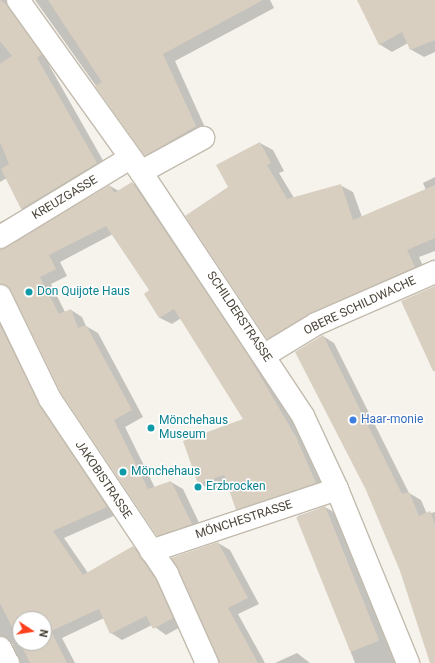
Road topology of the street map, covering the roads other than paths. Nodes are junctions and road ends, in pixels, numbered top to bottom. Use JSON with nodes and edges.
{"nodes":[{"id":1,"x":18,"y":0,"type":"edge"},
{"id":2,"x":203,"y":138,"type":"dead end"},
{"id":3,"x":135,"y":165,"type":"junction"},
{"id":4,"x":0,"y":237,"type":"edge"},
{"id":5,"x":435,"y":272,"type":"edge"},
{"id":6,"x":0,"y":296,"type":"edge"},
{"id":7,"x":265,"y":355,"type":"junction"},
{"id":8,"x":337,"y":489,"type":"junction"},
{"id":9,"x":151,"y":551,"type":"junction"},
{"id":10,"x":0,"y":648,"type":"edge"},
{"id":11,"x":8,"y":663,"type":"edge"},
{"id":12,"x":207,"y":663,"type":"edge"},
{"id":13,"x":408,"y":663,"type":"edge"}],
"edges":[{"from":1,"to":3,"type":"street","name":"SCHILDERSTRASSE"},
{"from":2,"to":3,"type":"street","name":"KREUZGASSE"},
{"from":3,"to":4,"type":"street","name":"KREUZGASSE"},
{"from":3,"to":7,"type":"street","name":"SCHILDERSTRASSE"},
{"from":5,"to":7,"type":"street","name":"OBERE SCHILDWACHE"},
{"from":6,"to":9,"type":"street","name":"JAKOBISTRASSE"},
{"from":7,"to":8,"type":"street","name":"SCHILDERSTRASSE"},
{"from":8,"to":9,"type":"street","name":"MÖNCHESTRASSE"},
{"from":8,"to":13,"type":"street","name":"SCHILDERSTRASSE"},
{"from":9,"to":12,"type":"street","name":"JAKOBISTRASSE"},
{"from":10,"to":11,"type":"street"}]}
